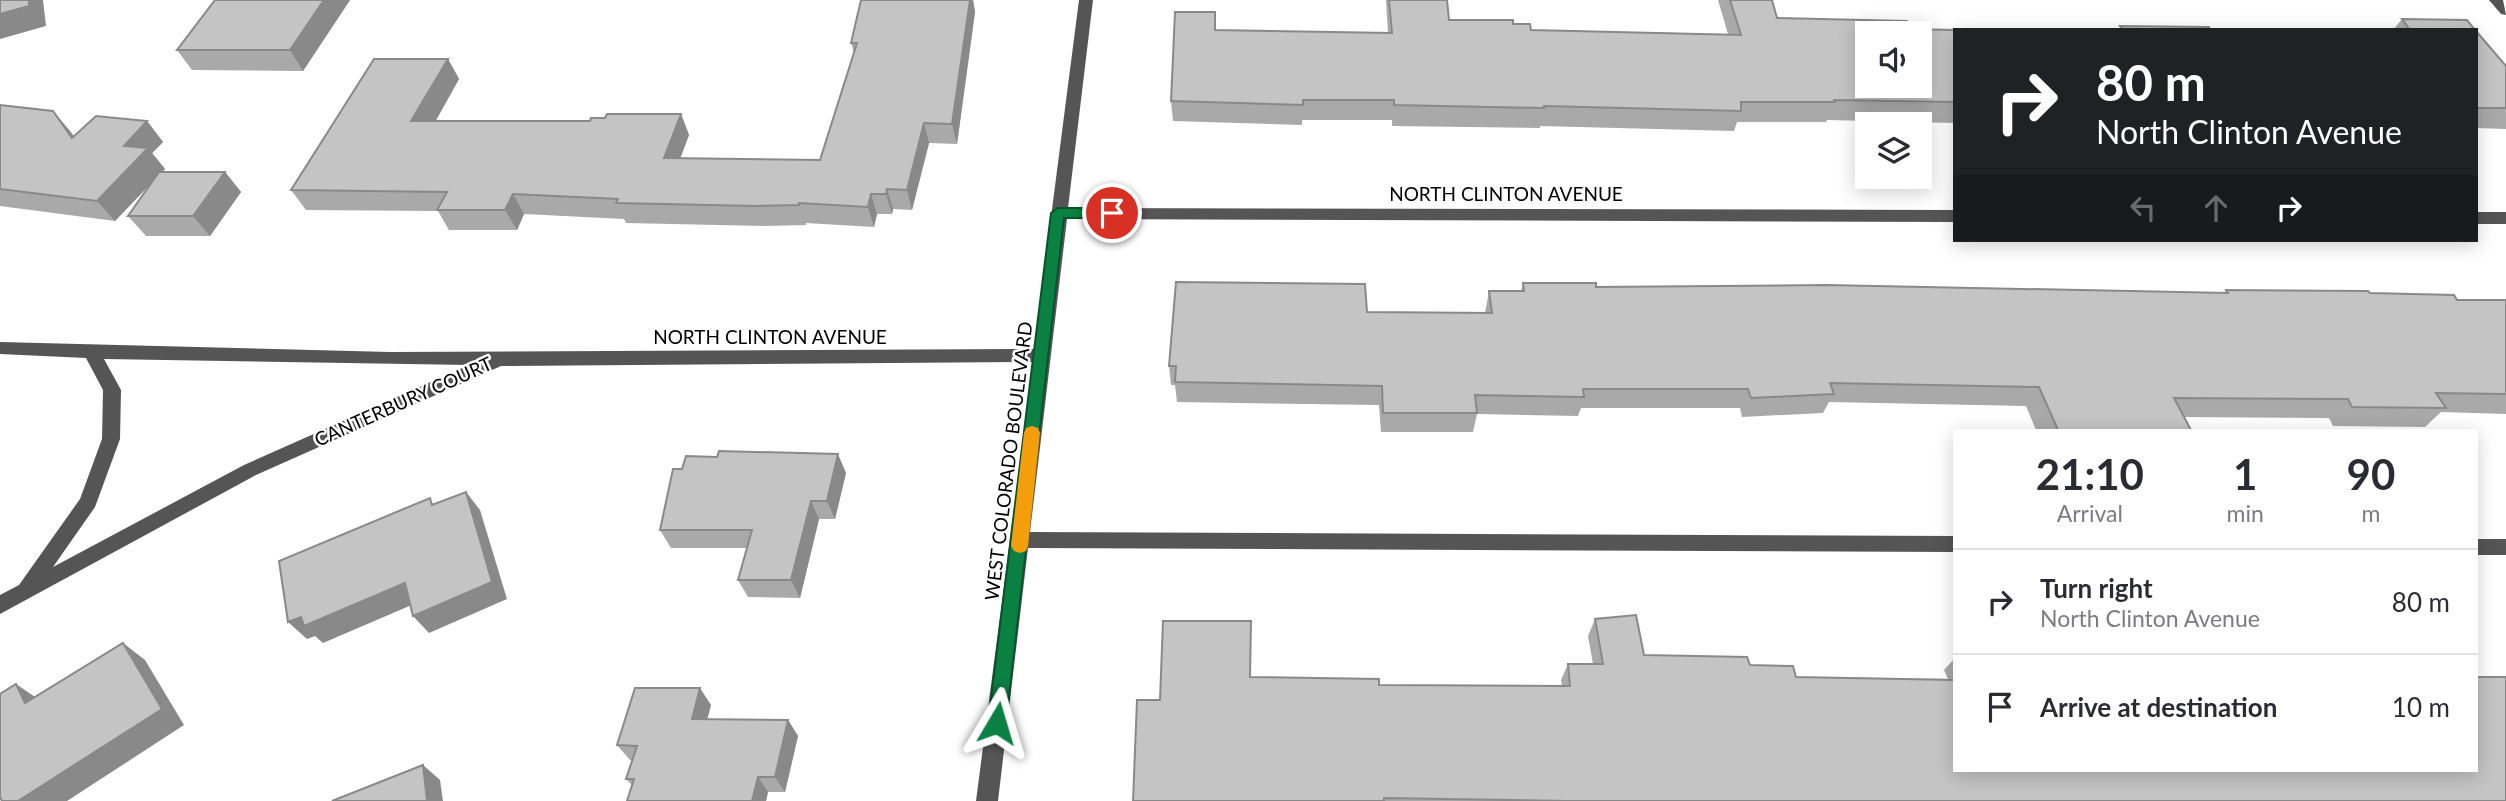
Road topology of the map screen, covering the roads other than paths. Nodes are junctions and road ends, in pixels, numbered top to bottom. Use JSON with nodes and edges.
{"nodes":[{"id":1,"x":1086,"y":0,"type":"edge"},
{"id":2,"x":2496,"y":0,"type":"edge"},
{"id":3,"x":2506,"y":11,"type":"edge"},
{"id":4,"x":1058,"y":213,"type":"junction"},
{"id":5,"x":1953,"y":216,"type":"edge"},
{"id":6,"x":2478,"y":218,"type":"edge"},
{"id":7,"x":2506,"y":218,"type":"edge"},
{"id":8,"x":0,"y":348,"type":"edge"},
{"id":9,"x":92,"y":353,"type":"junction"},
{"id":10,"x":1041,"y":355,"type":"junction"},
{"id":11,"x":500,"y":359,"type":"junction"},
{"id":12,"x":1021,"y":540,"type":"junction"},
{"id":13,"x":1953,"y":544,"type":"edge"},
{"id":14,"x":2478,"y":547,"type":"edge"},
{"id":15,"x":2506,"y":547,"type":"edge"},
{"id":16,"x":25,"y":592,"type":"junction"},
{"id":17,"x":0,"y":605,"type":"edge"},
{"id":18,"x":987,"y":801,"type":"edge"}],
"edges":[{"from":1,"to":4,"type":"street","name":"WEST COLORADO BOULEVARD"},
{"from":2,"to":3,"type":"street"},
{"from":4,"to":5,"type":"street","name":"NORTH CLINTON AVENUE"},
{"from":4,"to":10,"type":"street","name":"WEST COLORADO BOULEVARD"},
{"from":6,"to":7,"type":"street"},
{"from":8,"to":9,"type":"street","name":"CANTERBURY COURT"},
{"from":9,"to":11,"type":"street","name":"CANTERBURY COURT"},
{"from":9,"to":16,"type":"street","name":"CANTERBURY COURT"},
{"from":10,"to":11,"type":"street","name":"NORTH CLINTON AVENUE"},
{"from":10,"to":12,"type":"street","name":"WEST COLORADO BOULEVARD"},
{"from":11,"to":16,"type":"street","name":"CANTERBURY COURT"},
{"from":12,"to":13,"type":"street"},
{"from":12,"to":18,"type":"street","name":"WEST COLORADO BOULEVARD"},
{"from":14,"to":15,"type":"street"},
{"from":16,"to":17,"type":"street","name":"CANTERBURY COURT"}]}
